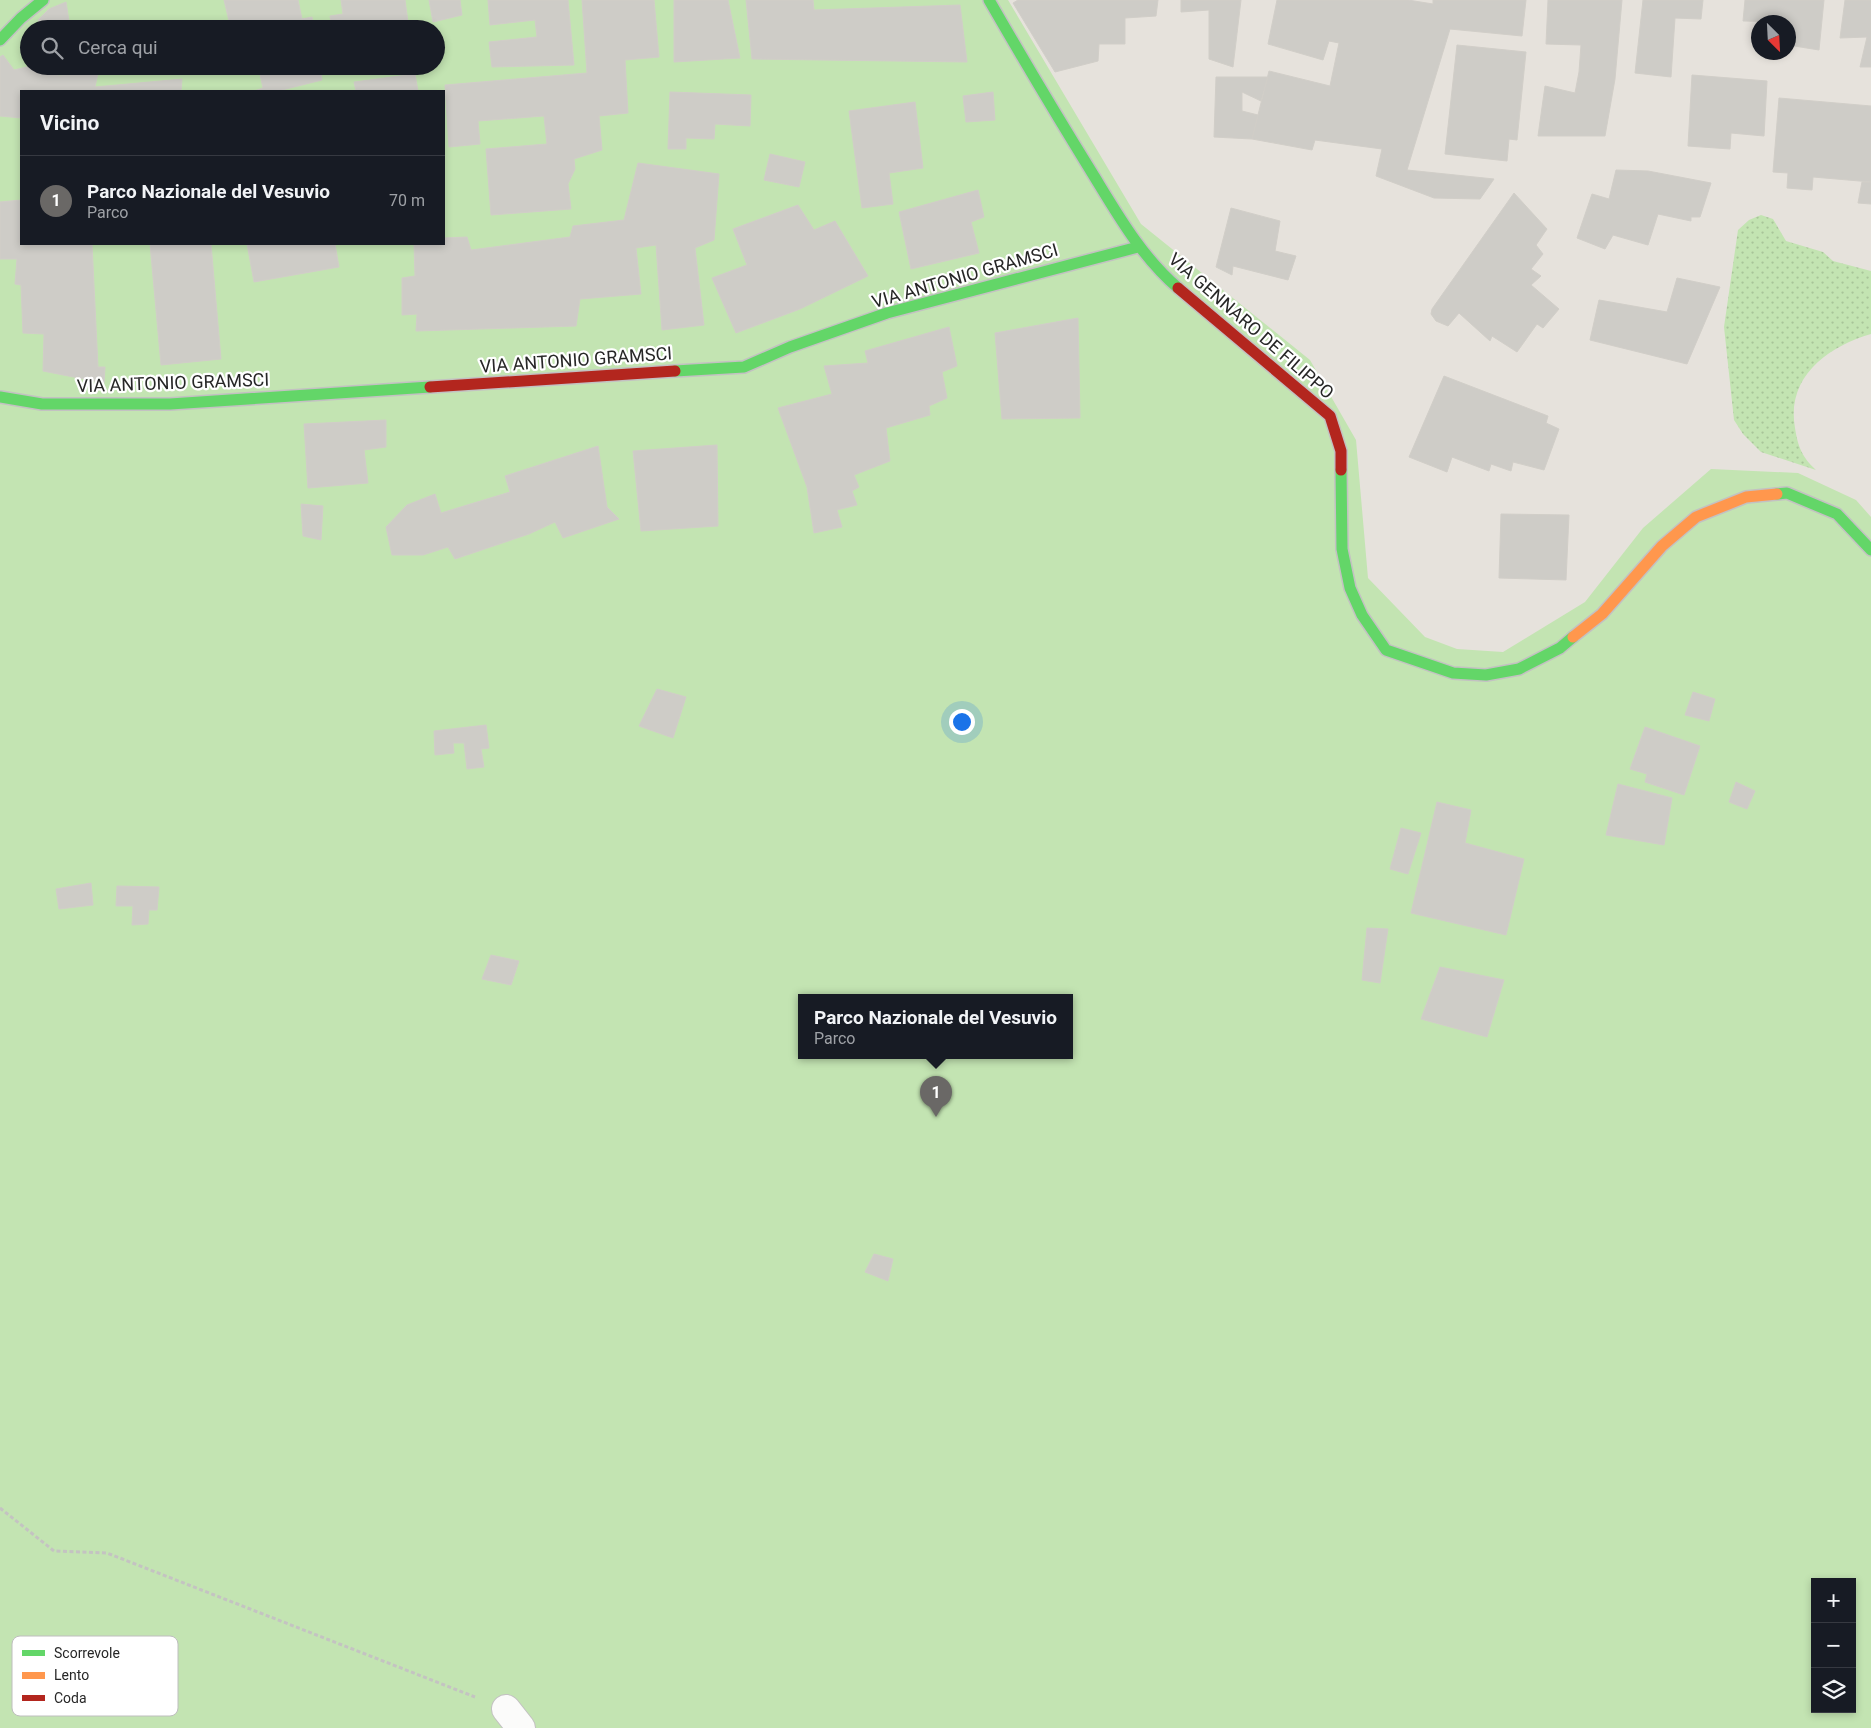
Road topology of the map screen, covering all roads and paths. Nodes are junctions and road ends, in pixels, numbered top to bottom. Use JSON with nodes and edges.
{"nodes":[{"id":1,"x":43,"y":0,"type":"edge"},
{"id":2,"x":989,"y":0,"type":"edge"},
{"id":3,"x":0,"y":40,"type":"edge"},
{"id":4,"x":1138,"y":247,"type":"junction"},
{"id":5,"x":0,"y":397,"type":"edge"},
{"id":6,"x":1871,"y":550,"type":"edge"},
{"id":7,"x":0,"y":1508,"type":"edge"},
{"id":8,"x":514,"y":1718,"type":"edge"}],
"edges":[{"from":1,"to":3,"type":"street"},
{"from":2,"to":4,"type":"street","name":"VIA GENNARO DE FILIPPO"},
{"from":4,"to":5,"type":"street","name":"VIA ANTONIO GRAMSCI"},
{"from":4,"to":6,"type":"street","name":"VIA GENNARO DE FILIPPO"},
{"from":7,"to":8,"type":"path"}]}
